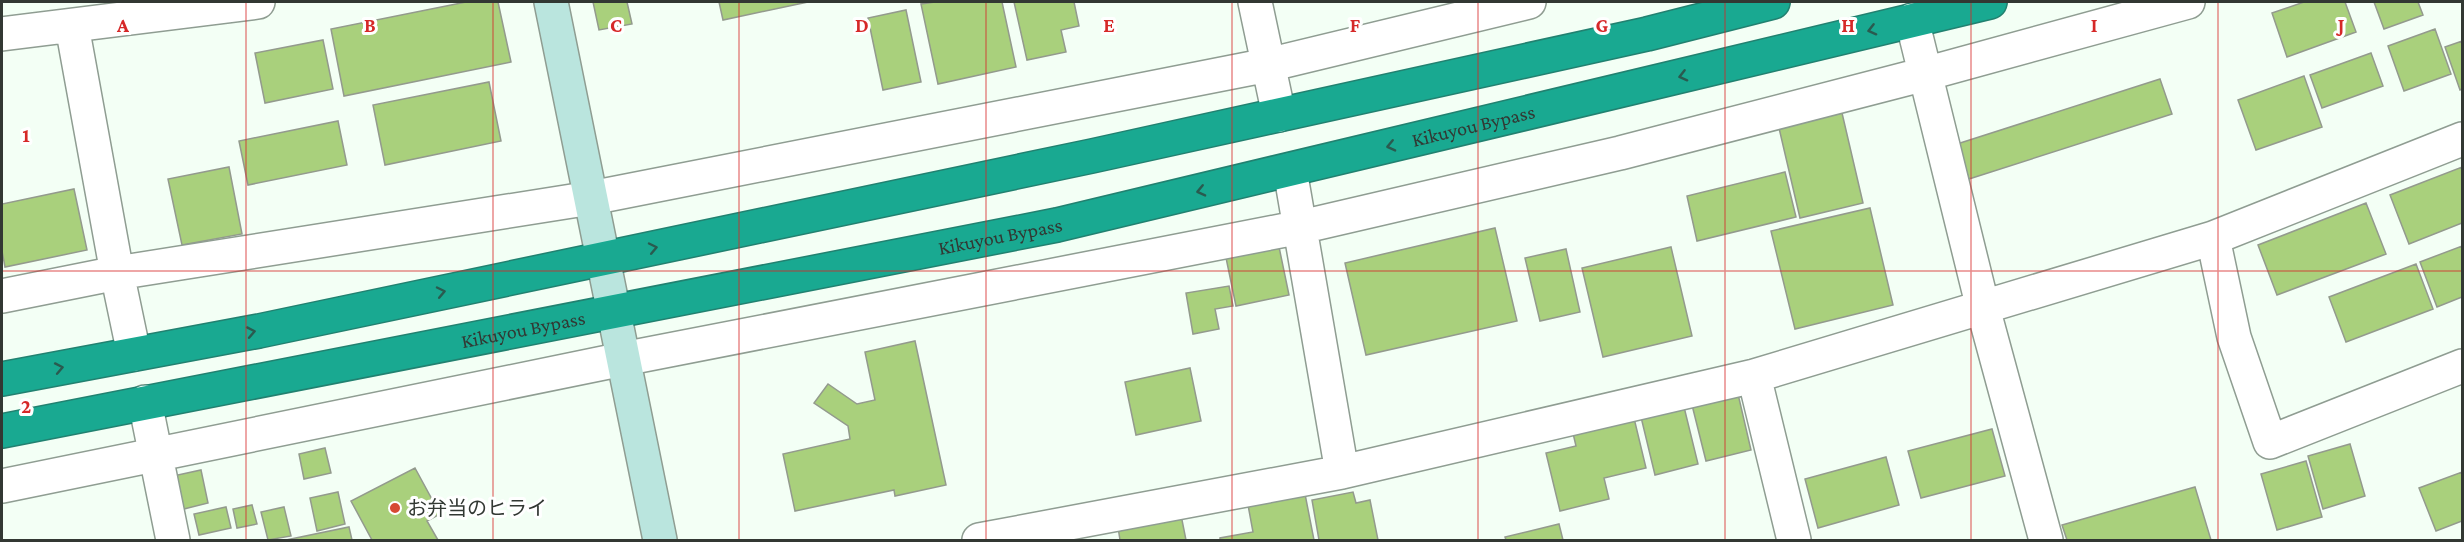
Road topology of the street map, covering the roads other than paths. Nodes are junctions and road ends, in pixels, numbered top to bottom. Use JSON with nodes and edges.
{"nodes":[{"id":1,"x":258,"y":2,"type":"edge"},
{"id":2,"x":551,"y":2,"type":"edge"},
{"id":3,"x":1255,"y":2,"type":"edge"},
{"id":4,"x":1529,"y":2,"type":"edge"},
{"id":5,"x":1773,"y":2,"type":"edge"},
{"id":6,"x":1990,"y":2,"type":"edge"},
{"id":7,"x":2188,"y":2,"type":"edge"},
{"id":8,"x":1912,"y":20,"type":"junction"},
{"id":9,"x":72,"y":26,"type":"junction"},
{"id":10,"x":2,"y":34,"type":"edge"},
{"id":11,"x":1268,"y":64,"type":"junction"},
{"id":12,"x":1925,"y":74,"type":"junction"},
{"id":13,"x":1279,"y":115,"type":"junction"},
{"id":14,"x":2463,"y":139,"type":"edge"},
{"id":15,"x":1290,"y":170,"type":"junction"},
{"id":16,"x":591,"y":198,"type":"junction"},
{"id":17,"x":1301,"y":227,"type":"junction"},
{"id":18,"x":2213,"y":238,"type":"junction"},
{"id":19,"x":604,"y":258,"type":"junction"},
{"id":20,"x":117,"y":273,"type":"junction"},
{"id":21,"x":2,"y":296,"type":"edge"},
{"id":22,"x":1983,"y":308,"type":"junction"},
{"id":23,"x":615,"y":311,"type":"junction"},
{"id":24,"x":134,"y":354,"type":"junction"},
{"id":25,"x":623,"y":359,"type":"junction"},
{"id":26,"x":2463,"y":366,"type":"edge"},
{"id":27,"x":1754,"y":376,"type":"junction"},
{"id":28,"x":2,"y":379,"type":"edge"},
{"id":29,"x":145,"y":402,"type":"junction"},
{"id":30,"x":2,"y":431,"type":"edge"},
{"id":31,"x":156,"y":454,"type":"junction"},
{"id":32,"x":1342,"y":472,"type":"junction"},
{"id":33,"x":2,"y":486,"type":"edge"},
{"id":34,"x":173,"y":540,"type":"edge"},
{"id":35,"x":660,"y":540,"type":"edge"},
{"id":36,"x":979,"y":540,"type":"edge"},
{"id":37,"x":1794,"y":540,"type":"edge"},
{"id":38,"x":2046,"y":540,"type":"edge"}],
"edges":[{"from":1,"to":9,"type":"street"},
{"from":2,"to":16,"type":"street"},
{"from":3,"to":11,"type":"street"},
{"from":4,"to":11,"type":"street"},
{"from":5,"to":13,"type":"highway"},
{"from":6,"to":8,"type":"highway","name":"Kikuyou Bypass"},
{"from":7,"to":12,"type":"street"},
{"from":8,"to":12,"type":"street"},
{"from":8,"to":15,"type":"highway","name":"Kikuyou Bypass","one_way":true},
{"from":9,"to":10,"type":"street"},
{"from":9,"to":20,"type":"street"},
{"from":11,"to":13,"type":"street"},
{"from":11,"to":16,"type":"street"},
{"from":12,"to":17,"type":"street"},
{"from":12,"to":22,"type":"street"},
{"from":19,"to":13,"type":"highway","one_way":true},
{"from":14,"to":18,"type":"street"},
{"from":15,"to":17,"type":"street"},
{"from":15,"to":23,"type":"highway","name":"Kikuyou Bypass","one_way":true},
{"from":16,"to":19,"type":"street"},
{"from":16,"to":20,"type":"street"},
{"from":17,"to":25,"type":"street"},
{"from":17,"to":32,"type":"street"},
{"from":18,"to":22,"type":"street"},
{"from":18,"to":26,"type":"street"},
{"from":19,"to":23,"type":"street"},
{"from":24,"to":19,"type":"highway","one_way":true},
{"from":20,"to":21,"type":"street"},
{"from":20,"to":24,"type":"street"},
{"from":22,"to":27,"type":"street"},
{"from":22,"to":38,"type":"street"},
{"from":23,"to":25,"type":"street"},
{"from":23,"to":29,"type":"highway","name":"Kikuyou Bypass"},
{"from":28,"to":24,"type":"highway","one_way":true},
{"from":25,"to":31,"type":"street"},
{"from":25,"to":35,"type":"street"},
{"from":27,"to":32,"type":"street"},
{"from":27,"to":37,"type":"street"},
{"from":29,"to":30,"type":"highway","name":"Kikuyou Bypass"},
{"from":29,"to":31,"type":"street"},
{"from":31,"to":33,"type":"street"},
{"from":31,"to":34,"type":"street"},
{"from":32,"to":36,"type":"street"}]}
